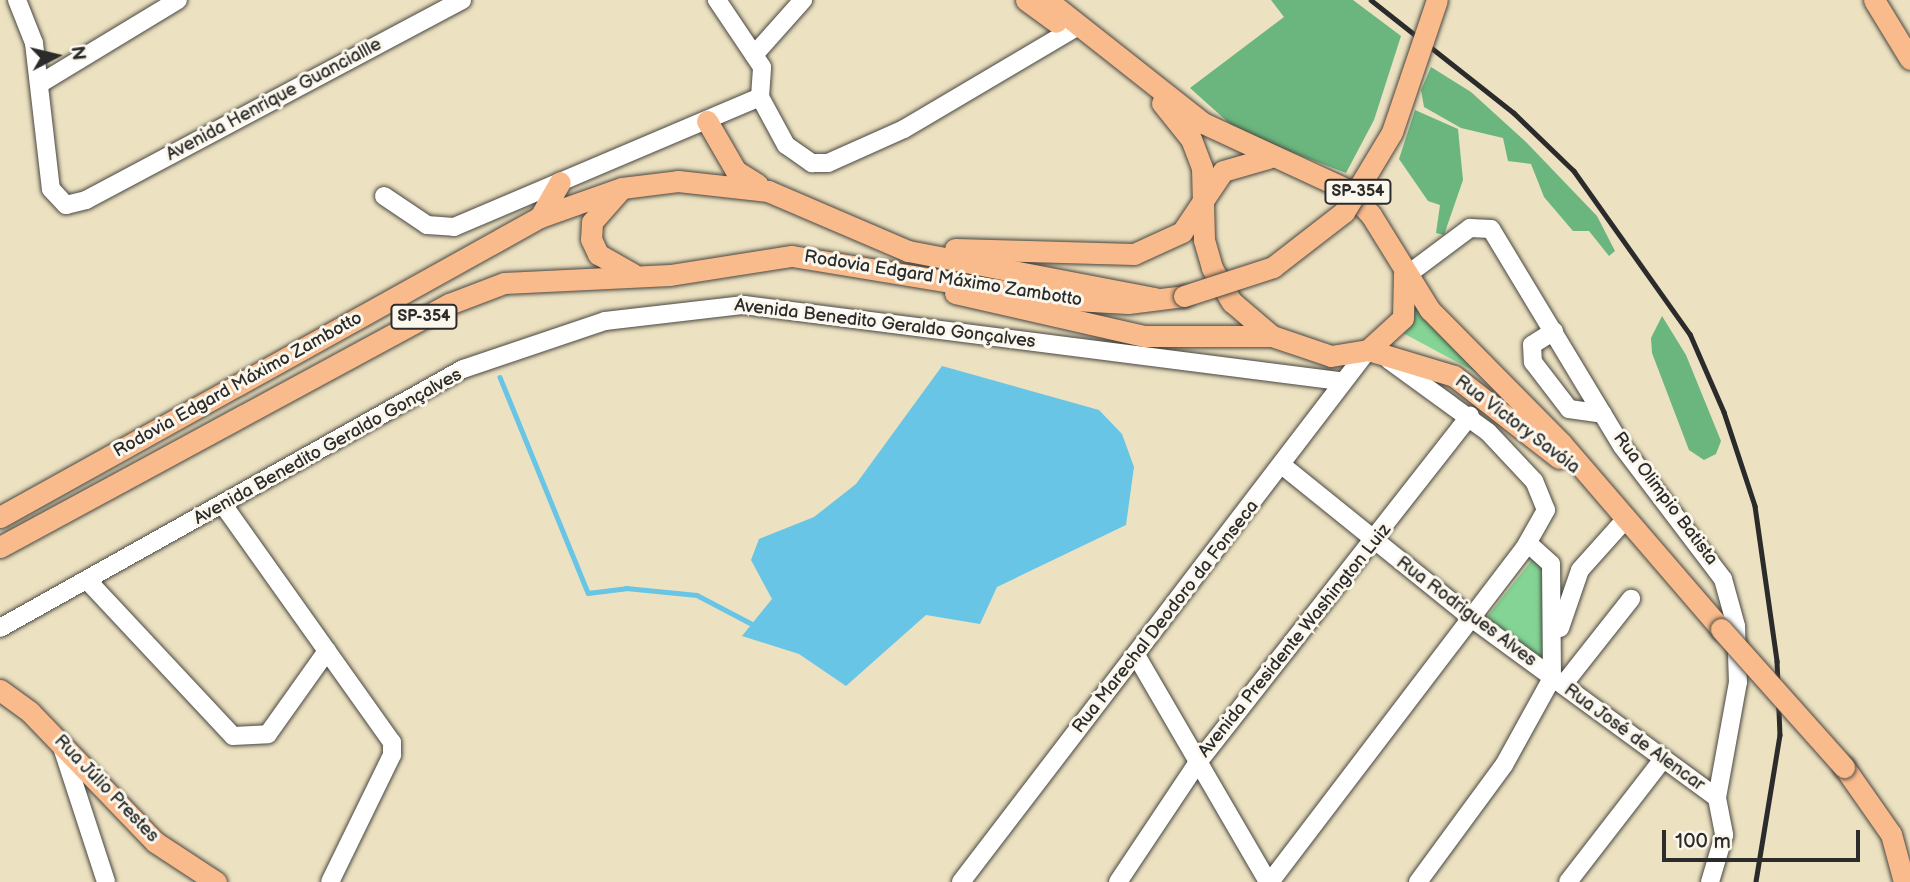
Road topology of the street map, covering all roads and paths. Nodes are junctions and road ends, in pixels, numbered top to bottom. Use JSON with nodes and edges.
{"nodes":[{"id":1,"x":18,"y":0,"type":"edge"},
{"id":2,"x":178,"y":0,"type":"edge"},
{"id":3,"x":462,"y":0,"type":"edge"},
{"id":4,"x":717,"y":0,"type":"edge"},
{"id":5,"x":1026,"y":0,"type":"edge"},
{"id":6,"x":1047,"y":0,"type":"edge"},
{"id":7,"x":1437,"y":0,"type":"edge"},
{"id":8,"x":1874,"y":0,"type":"edge"},
{"id":9,"x":799,"y":2,"type":"edge"},
{"id":10,"x":1075,"y":29,"type":"junction"},
{"id":11,"x":754,"y":55,"type":"junction"},
{"id":12,"x":1910,"y":59,"type":"edge"},
{"id":13,"x":1121,"y":63,"type":"junction"},
{"id":14,"x":41,"y":83,"type":"junction"},
{"id":15,"x":760,"y":97,"type":"junction"},
{"id":16,"x":707,"y":121,"type":"junction"},
{"id":17,"x":1268,"y":158,"type":"junction"},
{"id":18,"x":560,"y":182,"type":"junction"},
{"id":19,"x":622,"y":188,"type":"junction"},
{"id":20,"x":768,"y":191,"type":"junction"},
{"id":21,"x":384,"y":197,"type":"dead end"},
{"id":22,"x":1201,"y":208,"type":"junction"},
{"id":23,"x":828,"y":215,"type":"junction"},
{"id":24,"x":540,"y":218,"type":"junction"},
{"id":25,"x":1405,"y":272,"type":"junction"},
{"id":26,"x":896,"y":273,"type":"junction"},
{"id":27,"x":642,"y":277,"type":"junction"},
{"id":28,"x":1155,"y":298,"type":"junction"},
{"id":29,"x":1554,"y":331,"type":"junction"},
{"id":30,"x":1272,"y":336,"type":"junction"},
{"id":31,"x":1376,"y":353,"type":"junction"},
{"id":32,"x":1340,"y":381,"type":"junction"},
{"id":33,"x":1603,"y":414,"type":"junction"},
{"id":34,"x":1470,"y":416,"type":"junction"},
{"id":35,"x":1283,"y":466,"type":"junction"},
{"id":36,"x":1586,"y":478,"type":"junction"},
{"id":37,"x":224,"y":506,"type":"junction"},
{"id":38,"x":0,"y":517,"type":"edge"},
{"id":39,"x":1623,"y":522,"type":"junction"},
{"id":40,"x":1375,"y":543,"type":"junction"},
{"id":41,"x":1528,"y":543,"type":"junction"},
{"id":42,"x":0,"y":547,"type":"edge"},
{"id":43,"x":88,"y":581,"type":"junction"},
{"id":44,"x":1631,"y":599,"type":"dead end"},
{"id":45,"x":1470,"y":617,"type":"junction"},
{"id":46,"x":0,"y":628,"type":"edge"},
{"id":47,"x":1556,"y":641,"type":"junction"},
{"id":48,"x":327,"y":651,"type":"junction"},
{"id":49,"x":1136,"y":655,"type":"junction"},
{"id":50,"x":1557,"y":682,"type":"junction"},
{"id":51,"x":0,"y":691,"type":"edge"},
{"id":52,"x":60,"y":741,"type":"junction"},
{"id":53,"x":1663,"y":759,"type":"junction"},
{"id":54,"x":1196,"y":765,"type":"junction"},
{"id":55,"x":1717,"y":798,"type":"junction"},
{"id":56,"x":1426,"y":879,"type":"edge"},
{"id":57,"x":106,"y":882,"type":"edge"},
{"id":58,"x":216,"y":882,"type":"edge"},
{"id":59,"x":330,"y":882,"type":"edge"},
{"id":60,"x":961,"y":882,"type":"edge"},
{"id":61,"x":1118,"y":882,"type":"edge"},
{"id":62,"x":1269,"y":882,"type":"edge"},
{"id":63,"x":1568,"y":882,"type":"edge"},
{"id":64,"x":1710,"y":882,"type":"edge"},
{"id":65,"x":1904,"y":882,"type":"edge"}],
"edges":[{"from":1,"to":14,"type":"street"},
{"from":2,"to":14,"type":"street"},
{"from":3,"to":14,"type":"street","name":"Avenida Henrique Guanciallle"},
{"from":4,"to":11,"type":"street"},
{"from":5,"to":10,"type":"main road"},
{"from":6,"to":10,"type":"main road"},
{"from":7,"to":28,"type":"main road","name":"Rodovia Edgard Máximo Zambotto","number":"SP-354","bridge":true},
{"from":8,"to":12,"type":"main road"},
{"from":9,"to":11,"type":"street"},
{"from":10,"to":13,"type":"main road"},
{"from":10,"to":15,"type":"street"},
{"from":11,"to":15,"type":"street"},
{"from":13,"to":17,"type":"main road"},
{"from":13,"to":22,"type":"main road"},
{"from":15,"to":16,"type":"street"},
{"from":16,"to":18,"type":"street"},
{"from":16,"to":20,"type":"main road"},
{"from":17,"to":22,"type":"main road"},
{"from":17,"to":25,"type":"main road"},
{"from":18,"to":21,"type":"street"},
{"from":18,"to":24,"type":"main road"},
{"from":19,"to":20,"type":"main road","name":"Rodovia Edgard Máximo Zambotto","number":"SP-354"},
{"from":19,"to":24,"type":"main road","name":"Rodovia Edgard Máximo Zambotto","number":"SP-354"},
{"from":19,"to":27,"type":"main road"},
{"from":20,"to":23,"type":"main road","name":"Rodovia Edgard Máximo Zambotto","number":"SP-354"},
{"from":22,"to":23,"type":"main road"},
{"from":22,"to":30,"type":"main road"},
{"from":23,"to":28,"type":"main road","name":"Rodovia Edgard Máximo Zambotto","number":"SP-354"},
{"from":24,"to":38,"type":"main road","name":"Rodovia Edgard Máximo Zambotto","number":"SP-354"},
{"from":25,"to":29,"type":"street","name":"Rua Olimpio Batista"},
{"from":25,"to":31,"type":"main road"},
{"from":25,"to":36,"type":"main road"},
{"from":26,"to":27,"type":"main road","name":"Rodovia Edgard Máximo Zambotto","number":"SP-354"},
{"from":26,"to":28,"type":"main road","name":"Rodovia Edgard Máximo Zambotto","number":"SP-354"},
{"from":26,"to":30,"type":"main road"},
{"from":27,"to":42,"type":"main road","name":"Rodovia Edgard Máximo Zambotto","number":"SP-354"},
{"from":29,"to":33,"type":"street","name":"Rua Olimpio Batista"},
{"from":29,"to":33,"type":"street"},
{"from":30,"to":31,"type":"main road"},
{"from":31,"to":32,"type":"street","name":"Rua Marechal Deodoro da Fonseca"},
{"from":31,"to":34,"type":"street"},
{"from":31,"to":36,"type":"main road","name":"Rua Victory Savóia"},
{"from":32,"to":35,"type":"street","name":"Rua Marechal Deodoro da Fonseca"},
{"from":32,"to":37,"type":"street","name":"Avenida Benedito Geraldo Gonçalves"},
{"from":33,"to":55,"type":"street","name":"Rua Olimpio Batista"},
{"from":34,"to":40,"type":"street","name":"Avenida Presidente Washington Luiz"},
{"from":34,"to":41,"type":"street"},
{"from":35,"to":40,"type":"street","name":"Rua Rodrigues Alves"},
{"from":35,"to":49,"type":"street","name":"Rua Marechal Deodoro da Fonseca"},
{"from":36,"to":39,"type":"main road"},
{"from":37,"to":43,"type":"street","name":"Avenida Benedito Geraldo Gonçalves"},
{"from":37,"to":48,"type":"street"},
{"from":39,"to":47,"type":"street"},
{"from":39,"to":65,"type":"main road","bridge":true},
{"from":40,"to":45,"type":"street","name":"Rua Rodrigues Alves"},
{"from":40,"to":54,"type":"street","name":"Avenida Presidente Washington Luiz"},
{"from":41,"to":45,"type":"street"},
{"from":41,"to":47,"type":"street"},
{"from":43,"to":46,"type":"street","name":"Avenida Benedito Geraldo Gonçalves"},
{"from":43,"to":48,"type":"street"},
{"from":44,"to":50,"type":"street"},
{"from":45,"to":50,"type":"street","name":"Rua Rodrigues Alves"},
{"from":45,"to":62,"type":"street"},
{"from":47,"to":50,"type":"street"},
{"from":48,"to":59,"type":"street"},
{"from":49,"to":54,"type":"street","name":"Avenida Presidente Washington Luiz"},
{"from":49,"to":60,"type":"street","name":"Rua Marechal Deodoro da Fonseca"},
{"from":50,"to":53,"type":"street","name":"Rua José de Alencar"},
{"from":50,"to":56,"type":"street"},
{"from":51,"to":52,"type":"main road","name":"Rua Júlio Prestes"},
{"from":52,"to":57,"type":"street"},
{"from":52,"to":58,"type":"main road","name":"Rua Júlio Prestes"},
{"from":53,"to":55,"type":"street","name":"Rua José de Alencar"},
{"from":53,"to":63,"type":"street"},
{"from":54,"to":61,"type":"street"},
{"from":54,"to":62,"type":"street"},
{"from":55,"to":64,"type":"street","name":"Rua Olimpio Batista"}]}
